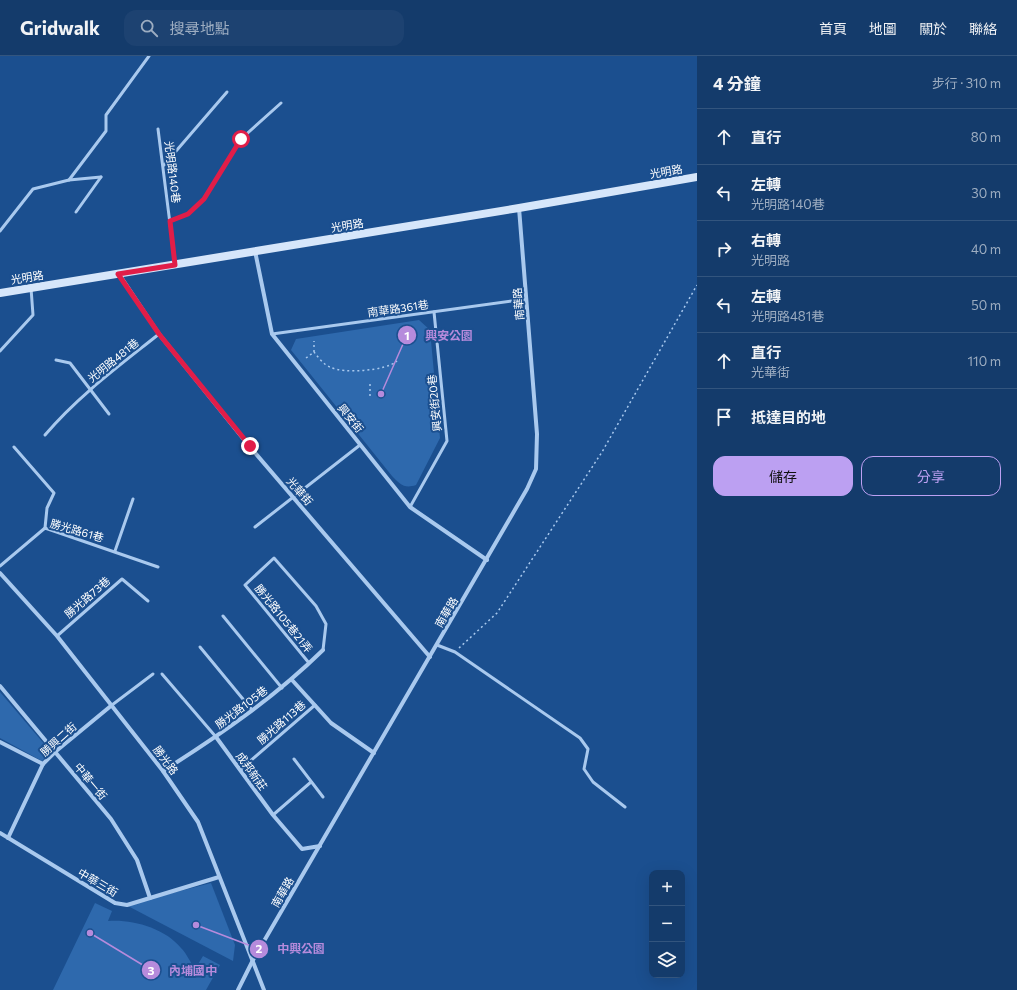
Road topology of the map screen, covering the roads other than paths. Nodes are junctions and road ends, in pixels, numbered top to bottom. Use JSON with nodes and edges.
{"nodes":[{"id":1,"x":149,"y":56,"type":"edge"},
{"id":2,"x":227,"y":92,"type":"dead end"},
{"id":3,"x":281,"y":103,"type":"dead end"},
{"id":4,"x":158,"y":129,"type":"dead end"},
{"id":5,"x":164,"y":165,"type":"junction"},
{"id":6,"x":697,"y":177,"type":"edge"},
{"id":7,"x":69,"y":180,"type":"junction"},
{"id":8,"x":519,"y":208,"type":"junction"},
{"id":9,"x":76,"y":212,"type":"dead end"},
{"id":10,"x":170,"y":221,"type":"junction"},
{"id":11,"x":0,"y":231,"type":"edge"},
{"id":12,"x":255,"y":252,"type":"junction"},
{"id":13,"x":175,"y":265,"type":"junction"},
{"id":14,"x":118,"y":274,"type":"junction"},
{"id":15,"x":31,"y":288,"type":"junction"},
{"id":16,"x":0,"y":293,"type":"edge"},
{"id":17,"x":526,"y":300,"type":"junction"},
{"id":18,"x":434,"y":312,"type":"junction"},
{"id":19,"x":159,"y":334,"type":"junction"},
{"id":20,"x":272,"y":334,"type":"junction"},
{"id":21,"x":0,"y":351,"type":"edge"},
{"id":22,"x":56,"y":360,"type":"dead end"},
{"id":23,"x":90,"y":389,"type":"junction"},
{"id":24,"x":109,"y":414,"type":"dead end"},
{"id":25,"x":45,"y":435,"type":"dead end"},
{"id":26,"x":360,"y":445,"type":"junction"},
{"id":27,"x":14,"y":447,"type":"dead end"},
{"id":28,"x":294,"y":497,"type":"junction"},
{"id":29,"x":134,"y":499,"type":"dead end"},
{"id":30,"x":410,"y":507,"type":"junction"},
{"id":31,"x":255,"y":527,"type":"dead end"},
{"id":32,"x":45,"y":528,"type":"junction"},
{"id":33,"x":115,"y":551,"type":"junction"},
{"id":34,"x":487,"y":560,"type":"junction"},
{"id":35,"x":0,"y":566,"type":"edge"},
{"id":36,"x":158,"y":567,"type":"dead end"},
{"id":37,"x":0,"y":573,"type":"edge"},
{"id":38,"x":148,"y":601,"type":"dead end"},
{"id":39,"x":223,"y":616,"type":"dead end"},
{"id":40,"x":57,"y":636,"type":"junction"},
{"id":41,"x":437,"y":645,"type":"junction"},
{"id":42,"x":200,"y":647,"type":"dead end"},
{"id":43,"x":323,"y":650,"type":"joint"},
{"id":44,"x":430,"y":657,"type":"junction"},
{"id":45,"x":309,"y":663,"type":"junction"},
{"id":46,"x":152,"y":674,"type":"dead end"},
{"id":47,"x":162,"y":674,"type":"dead end"},
{"id":48,"x":292,"y":680,"type":"junction"},
{"id":49,"x":0,"y":686,"type":"edge"},
{"id":50,"x":282,"y":688,"type":"junction"},
{"id":51,"x":112,"y":705,"type":"junction"},
{"id":52,"x":315,"y":705,"type":"junction"},
{"id":53,"x":252,"y":710,"type":"junction"},
{"id":54,"x":216,"y":737,"type":"junction"},
{"id":55,"x":0,"y":742,"type":"edge"},
{"id":56,"x":55,"y":752,"type":"junction"},
{"id":57,"x":374,"y":753,"type":"junction"},
{"id":58,"x":294,"y":758,"type":"dead end"},
{"id":59,"x":43,"y":764,"type":"junction"},
{"id":60,"x":241,"y":769,"type":"junction"},
{"id":61,"x":163,"y":771,"type":"junction"},
{"id":62,"x":311,"y":782,"type":"junction"},
{"id":63,"x":322,"y":797,"type":"dead end"},
{"id":64,"x":626,"y":807,"type":"dead end"},
{"id":65,"x":273,"y":815,"type":"junction"},
{"id":66,"x":0,"y":833,"type":"edge"},
{"id":67,"x":8,"y":838,"type":"junction"},
{"id":68,"x":320,"y":846,"type":"junction"},
{"id":69,"x":219,"y":877,"type":"junction"},
{"id":70,"x":150,"y":898,"type":"junction"},
{"id":71,"x":253,"y":960,"type":"junction"},
{"id":72,"x":238,"y":990,"type":"edge"},
{"id":73,"x":264,"y":990,"type":"edge"}],
"edges":[{"from":1,"to":7,"type":"lane"},
{"from":2,"to":5,"type":"lane"},
{"from":3,"to":10,"type":"lane"},
{"from":4,"to":5,"type":"lane","name":"光明路140巷"},
{"from":5,"to":10,"type":"lane","name":"光明路140巷"},
{"from":6,"to":8,"type":"main road","name":"光明路"},
{"from":7,"to":9,"type":"lane"},
{"from":7,"to":11,"type":"lane"},
{"from":8,"to":12,"type":"main road","name":"光明路"},
{"from":8,"to":17,"type":"street","name":"南華路"},
{"from":10,"to":13,"type":"lane","name":"光明路140巷"},
{"from":12,"to":13,"type":"main road","name":"光明路"},
{"from":12,"to":20,"type":"street","name":"興安街"},
{"from":13,"to":14,"type":"main road","name":"光明路"},
{"from":14,"to":15,"type":"main road","name":"光明路"},
{"from":14,"to":19,"type":"street"},
{"from":15,"to":16,"type":"main road","name":"光明路"},
{"from":15,"to":21,"type":"lane"},
{"from":17,"to":18,"type":"lane","name":"南華路361巷"},
{"from":17,"to":34,"type":"street","name":"南華路"},
{"from":18,"to":20,"type":"lane","name":"南華路361巷"},
{"from":18,"to":30,"type":"lane","name":"興安街20巷"},
{"from":19,"to":23,"type":"lane","name":"光明路481巷"},
{"from":19,"to":28,"type":"street","name":"光華街"},
{"from":20,"to":26,"type":"street","name":"興安街"},
{"from":22,"to":23,"type":"lane"},
{"from":23,"to":24,"type":"lane"},
{"from":23,"to":25,"type":"lane","name":"光明路481巷"},
{"from":26,"to":28,"type":"lane"},
{"from":26,"to":30,"type":"street","name":"興安街"},
{"from":27,"to":32,"type":"lane"},
{"from":28,"to":31,"type":"lane"},
{"from":28,"to":44,"type":"street","name":"光華街"},
{"from":29,"to":33,"type":"lane"},
{"from":30,"to":34,"type":"street","name":"興安街"},
{"from":32,"to":33,"type":"lane","name":"勝光路61巷"},
{"from":32,"to":35,"type":"lane","name":"勝光路61巷"},
{"from":33,"to":36,"type":"lane","name":"勝光路61巷"},
{"from":34,"to":41,"type":"street","name":"南華路"},
{"from":37,"to":40,"type":"street","name":"勝光路"},
{"from":38,"to":40,"type":"lane","name":"勝光路73巷"},
{"from":39,"to":50,"type":"lane"},
{"from":40,"to":51,"type":"street","name":"勝光路"},
{"from":41,"to":44,"type":"street","name":"南華路"},
{"from":41,"to":64,"type":"lane"},
{"from":42,"to":53,"type":"lane"},
{"from":43,"to":45,"type":"street","name":"勝光路105巷"},
{"from":43,"to":45,"type":"lane","name":"勝光路105巷21弄"},
{"from":44,"to":57,"type":"street","name":"南華路"},
{"from":45,"to":48,"type":"street","name":"勝光路105巷"},
{"from":46,"to":51,"type":"lane"},
{"from":47,"to":54,"type":"lane"},
{"from":48,"to":50,"type":"street","name":"勝光路105巷"},
{"from":48,"to":52,"type":"street"},
{"from":49,"to":56,"type":"street","name":"中華一街"},
{"from":50,"to":53,"type":"street","name":"勝光路105巷"},
{"from":51,"to":56,"type":"street","name":"勝興二街"},
{"from":51,"to":61,"type":"street","name":"勝光路"},
{"from":52,"to":57,"type":"street"},
{"from":52,"to":60,"type":"lane","name":"勝光路113巷"},
{"from":53,"to":54,"type":"street","name":"勝光路105巷"},
{"from":54,"to":60,"type":"street","name":"成邦新莊"},
{"from":54,"to":61,"type":"street","name":"勝光路105巷"},
{"from":55,"to":59,"type":"street"},
{"from":56,"to":59,"type":"street","name":"勝興二街"},
{"from":56,"to":70,"type":"street","name":"中華一街"},
{"from":57,"to":68,"type":"street","name":"南華路"},
{"from":58,"to":62,"type":"lane"},
{"from":59,"to":67,"type":"street","name":"勝興二街"},
{"from":60,"to":65,"type":"street","name":"成邦新莊"},
{"from":61,"to":69,"type":"street","name":"勝光路"},
{"from":62,"to":63,"type":"lane"},
{"from":62,"to":65,"type":"lane"},
{"from":65,"to":68,"type":"street","name":"成邦新莊"},
{"from":66,"to":67,"type":"street","name":"中華三街"},
{"from":67,"to":70,"type":"street","name":"中華三街"},
{"from":68,"to":71,"type":"street","name":"南華路"},
{"from":69,"to":70,"type":"street","name":"中華三街"},
{"from":69,"to":71,"type":"street","name":"勝光路"},
{"from":71,"to":72,"type":"street","name":"南華路"},
{"from":71,"to":73,"type":"street","name":"勝光路"}]}
